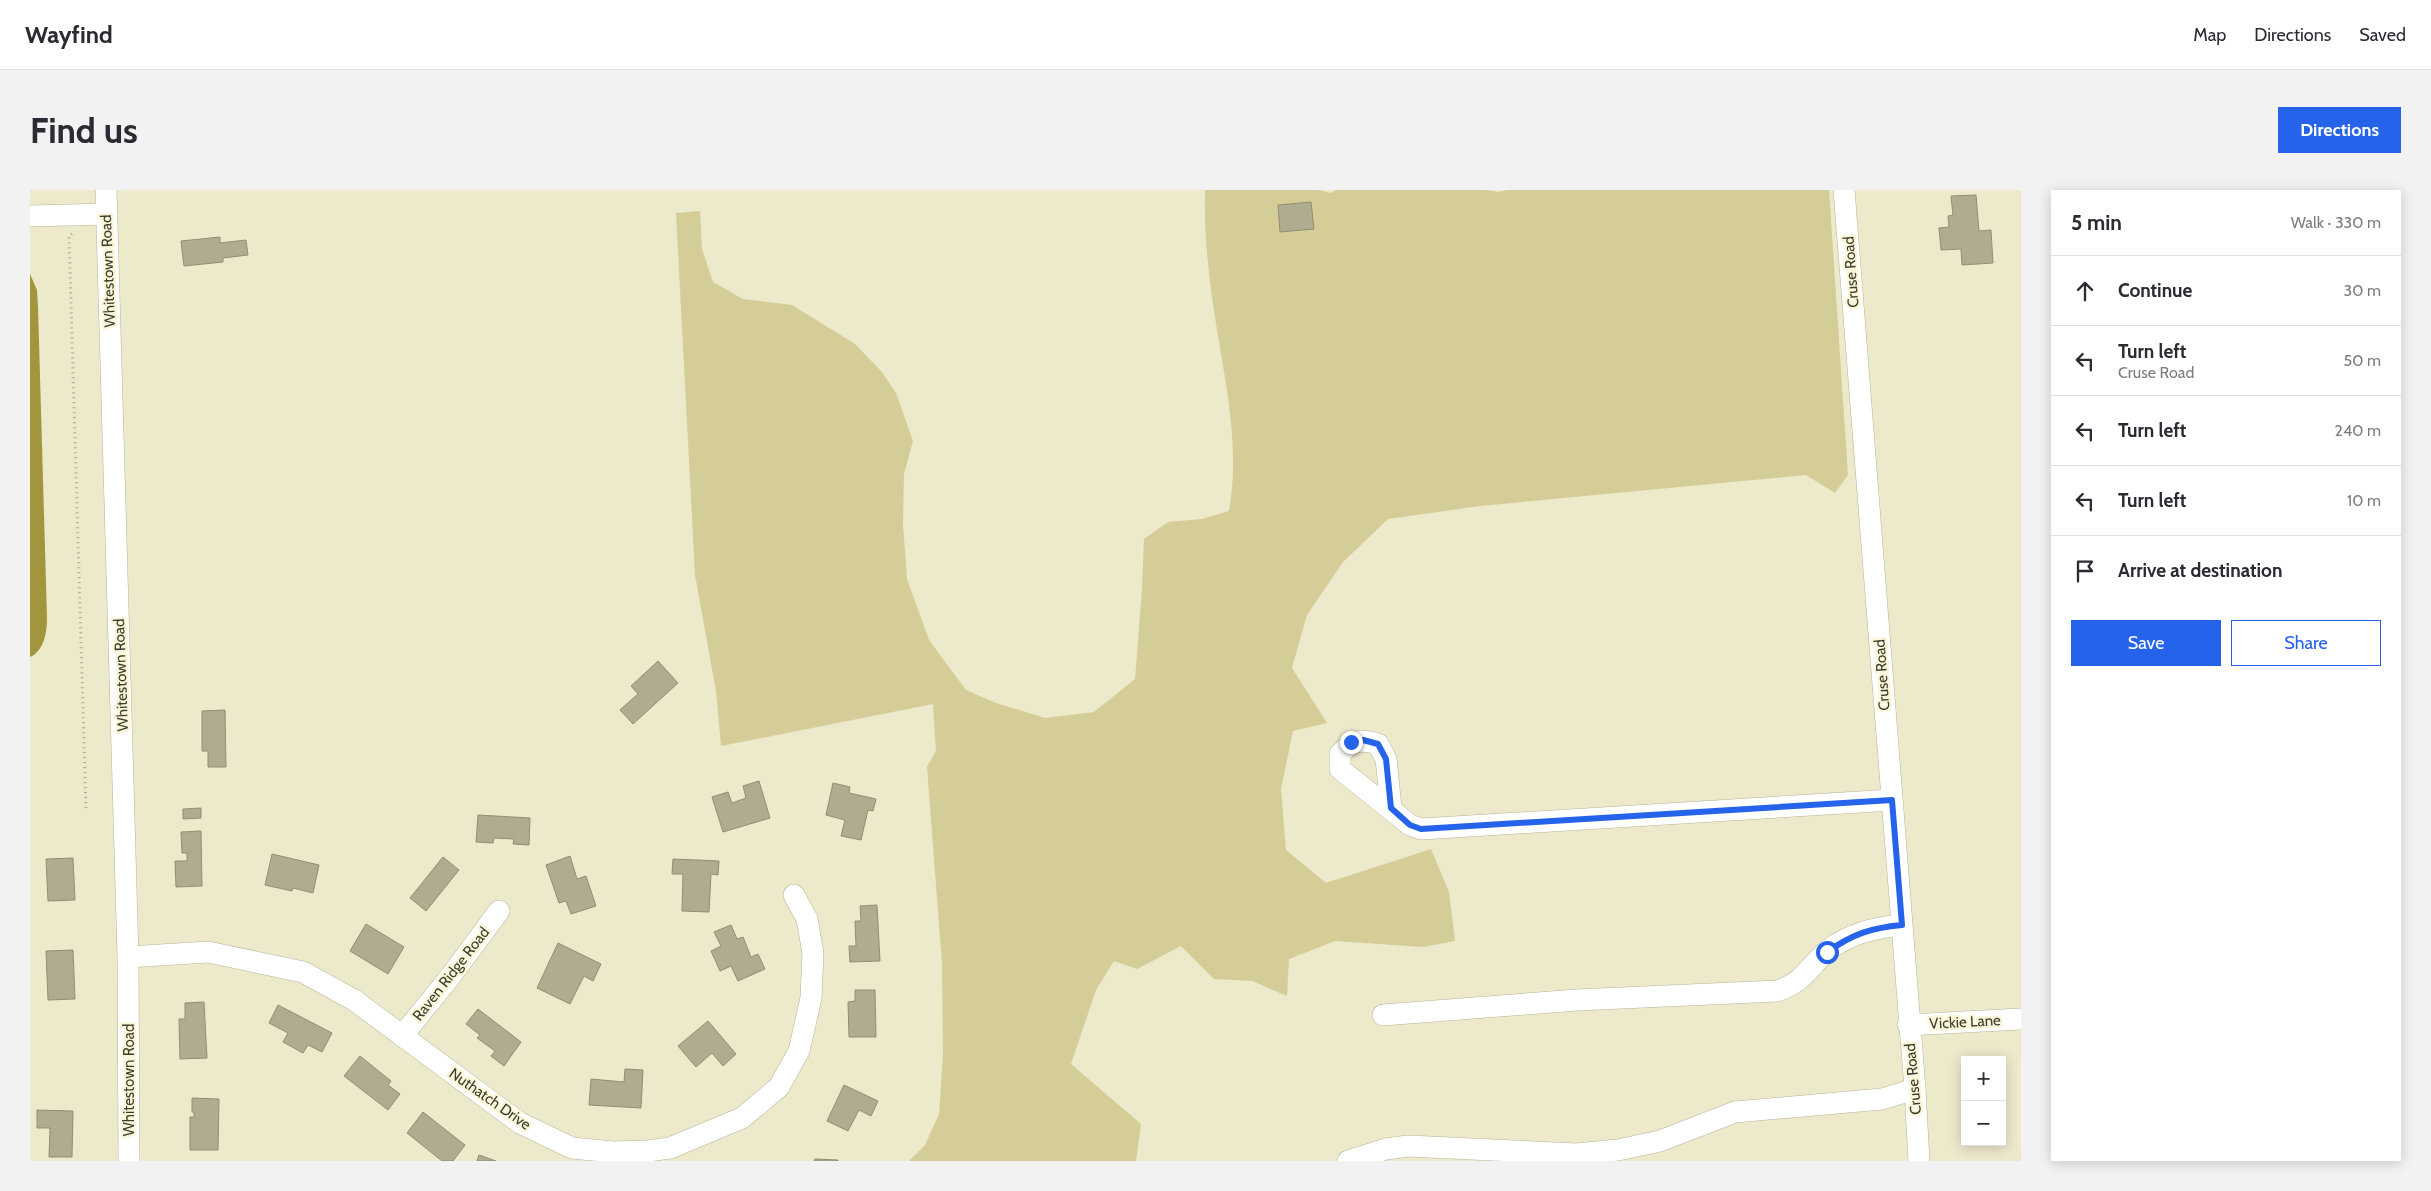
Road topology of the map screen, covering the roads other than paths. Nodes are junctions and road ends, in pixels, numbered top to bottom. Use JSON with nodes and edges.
{"nodes":[{"id":1,"x":106,"y":190,"type":"edge"},
{"id":2,"x":1844,"y":190,"type":"edge"},
{"id":3,"x":107,"y":214,"type":"junction"},
{"id":4,"x":30,"y":216,"type":"edge"},
{"id":5,"x":1892,"y":800,"type":"junction"},
{"id":6,"x":1391,"y":808,"type":"dead end"},
{"id":7,"x":794,"y":894,"type":"dead end"},
{"id":8,"x":498,"y":911,"type":"dead end"},
{"id":9,"x":1902,"y":925,"type":"junction"},
{"id":10,"x":128,"y":957,"type":"junction"},
{"id":11,"x":1383,"y":1014,"type":"dead end"},
{"id":12,"x":2021,"y":1019,"type":"edge"},
{"id":13,"x":1908,"y":1025,"type":"junction"},
{"id":14,"x":402,"y":1036,"type":"junction"},
{"id":15,"x":1915,"y":1089,"type":"junction"},
{"id":16,"x":129,"y":1161,"type":"edge"},
{"id":17,"x":1348,"y":1161,"type":"edge"},
{"id":18,"x":1919,"y":1161,"type":"edge"}],
"edges":[{"from":1,"to":3,"type":"street","name":"Whitestown Road"},
{"from":2,"to":5,"type":"street","name":"Cruse Road"},
{"from":3,"to":4,"type":"street"},
{"from":3,"to":10,"type":"street","name":"Whitestown Road"},
{"from":5,"to":6,"type":"street"},
{"from":5,"to":9,"type":"street","name":"Cruse Road"},
{"from":7,"to":14,"type":"street","name":"Nuthatch Drive"},
{"from":8,"to":14,"type":"street","name":"Raven Ridge Road"},
{"from":9,"to":11,"type":"street"},
{"from":9,"to":13,"type":"street","name":"Cruse Road"},
{"from":10,"to":14,"type":"street","name":"Nuthatch Drive"},
{"from":10,"to":16,"type":"street","name":"Whitestown Road"},
{"from":12,"to":13,"type":"street","name":"Vickie Lane"},
{"from":13,"to":15,"type":"street","name":"Cruse Road"},
{"from":15,"to":17,"type":"street"},
{"from":15,"to":18,"type":"street","name":"Cruse Road"}]}
